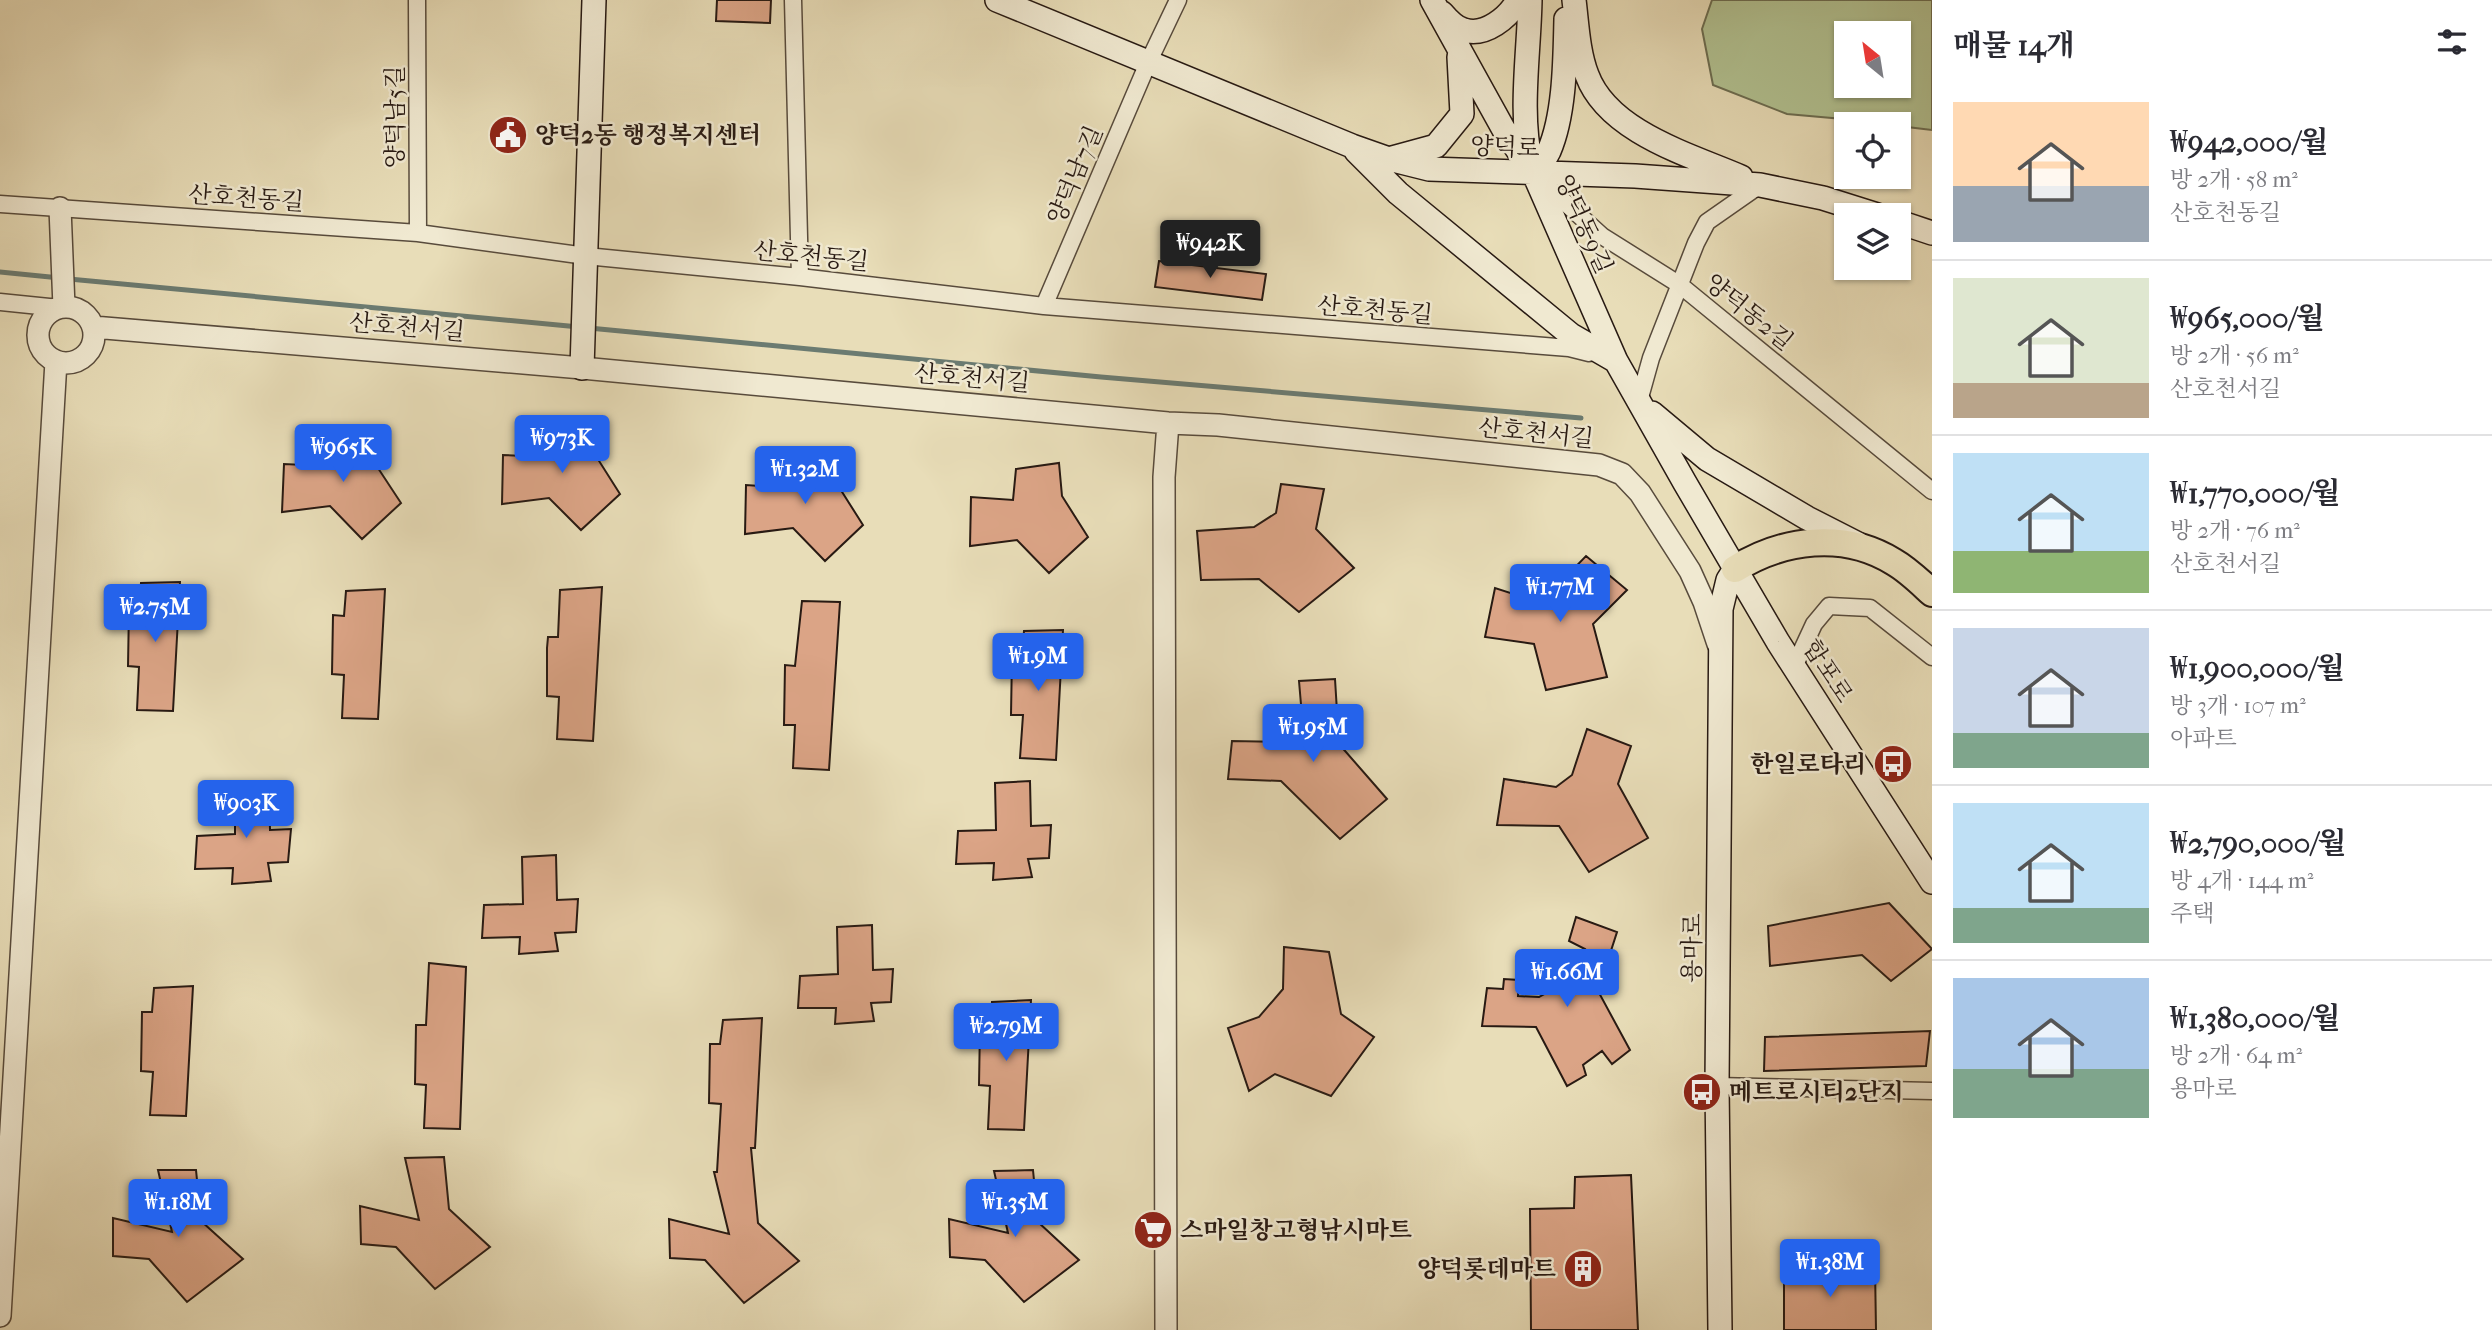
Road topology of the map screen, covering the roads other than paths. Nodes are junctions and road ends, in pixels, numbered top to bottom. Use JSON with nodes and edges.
{"nodes":[{"id":1,"x":417,"y":0,"type":"edge"},
{"id":2,"x":594,"y":0,"type":"edge"},
{"id":3,"x":793,"y":0,"type":"edge"},
{"id":4,"x":997,"y":0,"type":"edge"},
{"id":5,"x":1178,"y":0,"type":"edge"},
{"id":6,"x":1518,"y":0,"type":"edge"},
{"id":7,"x":1531,"y":0,"type":"edge"},
{"id":8,"x":1567,"y":0,"type":"edge"},
{"id":9,"x":1574,"y":0,"type":"edge"},
{"id":10,"x":1433,"y":1,"type":"edge"},
{"id":11,"x":1459,"y":50,"type":"junction"},
{"id":12,"x":1148,"y":63,"type":"junction"},
{"id":13,"x":1352,"y":146,"type":"junction"},
{"id":14,"x":1389,"y":159,"type":"junction"},
{"id":15,"x":1534,"y":174,"type":"junction"},
{"id":16,"x":1760,"y":185,"type":"junction"},
{"id":17,"x":1839,"y":203,"type":"edge"},
{"id":18,"x":0,"y":204,"type":"edge"},
{"id":19,"x":60,"y":213,"type":"junction"},
{"id":20,"x":1911,"y":226,"type":"edge"},
{"id":21,"x":418,"y":233,"type":"junction"},
{"id":22,"x":1932,"y":233,"type":"edge"},
{"id":23,"x":586,"y":256,"type":"junction"},
{"id":24,"x":800,"y":277,"type":"junction"},
{"id":25,"x":1680,"y":285,"type":"junction"},
{"id":26,"x":0,"y":302,"type":"edge"},
{"id":27,"x":62,"y":303,"type":"junction"},
{"id":28,"x":1044,"y":306,"type":"junction"},
{"id":29,"x":93,"y":327,"type":"junction"},
{"id":30,"x":1616,"y":360,"type":"junction"},
{"id":31,"x":56,"y":361,"type":"junction"},
{"id":32,"x":582,"y":368,"type":"junction"},
{"id":33,"x":1643,"y":407,"type":"junction"},
{"id":34,"x":1168,"y":423,"type":"junction"},
{"id":35,"x":1685,"y":483,"type":"joint"},
{"id":36,"x":1932,"y":491,"type":"edge"},
{"id":37,"x":1873,"y":551,"type":"junction"},
{"id":38,"x":1735,"y":569,"type":"junction"},
{"id":39,"x":1932,"y":593,"type":"edge"},
{"id":40,"x":1932,"y":657,"type":"edge"},
{"id":41,"x":1794,"y":667,"type":"junction"},
{"id":42,"x":1722,"y":668,"type":"junction"},
{"id":43,"x":1932,"y":883,"type":"edge"},
{"id":44,"x":1717,"y":1086,"type":"junction"},
{"id":45,"x":1932,"y":1091,"type":"edge"},
{"id":46,"x":5,"y":1142,"type":"edge"},
{"id":47,"x":0,"y":1316,"type":"edge"},
{"id":48,"x":1166,"y":1330,"type":"edge"},
{"id":49,"x":1720,"y":1330,"type":"edge"}],
"edges":[{"from":1,"to":21,"type":"street","name":"양덕남5길"},
{"from":2,"to":23,"type":"main road"},
{"from":3,"to":24,"type":"street"},
{"from":4,"to":12,"type":"main road","name":"양덕로"},
{"from":5,"to":12,"type":"street"},
{"from":6,"to":10,"type":"main road"},
{"from":7,"to":15,"type":"main road"},
{"from":8,"to":15,"type":"main road"},
{"from":9,"to":16,"type":"main road"},
{"from":10,"to":11,"type":"main road","name":"양덕동9길"},
{"from":11,"to":14,"type":"main road"},
{"from":11,"to":15,"type":"main road","name":"양덕동9길"},
{"from":12,"to":13,"type":"main road","name":"양덕로"},
{"from":12,"to":28,"type":"street","name":"양덕남7길"},
{"from":13,"to":14,"type":"main road","name":"양덕로"},
{"from":13,"to":30,"type":"main road"},
{"from":14,"to":15,"type":"main road","name":"양덕로"},
{"from":15,"to":16,"type":"main road","name":"양덕로"},
{"from":15,"to":25,"type":"street","name":"양덕동2길"},
{"from":15,"to":30,"type":"main road","name":"양덕동9길"},
{"from":16,"to":17,"type":"main road","name":"양덕로"},
{"from":16,"to":25,"type":"street"},
{"from":18,"to":19,"type":"street","name":"산호천동길"},
{"from":19,"to":21,"type":"street","name":"산호천동길"},
{"from":19,"to":27,"type":"street"},
{"from":20,"to":22,"type":"main road"},
{"from":21,"to":23,"type":"street","name":"산호천동길"},
{"from":23,"to":24,"type":"street","name":"산호천동길"},
{"from":23,"to":32,"type":"main road"},
{"from":24,"to":28,"type":"street","name":"산호천동길"},
{"from":25,"to":33,"type":"street"},
{"from":25,"to":36,"type":"street","name":"양덕동2길"},
{"from":26,"to":27,"type":"street"},
{"from":27,"to":29,"type":"street"},
{"from":27,"to":31,"type":"street"},
{"from":28,"to":30,"type":"street","name":"산호천동길"},
{"from":29,"to":31,"type":"street"},
{"from":29,"to":32,"type":"street","name":"산호천서길"},
{"from":30,"to":33,"type":"main road","name":"양덕동9길"},
{"from":31,"to":46,"type":"street"},
{"from":32,"to":34,"type":"street","name":"산호천서길"},
{"from":33,"to":35,"type":"main road","name":"양덕동9길"},
{"from":33,"to":37,"type":"main road"},
{"from":34,"to":42,"type":"street","name":"산호천서길"},
{"from":34,"to":48,"type":"street"},
{"from":35,"to":38,"type":"main road","name":"합포로"},
{"from":37,"to":38,"type":"main road"},
{"from":37,"to":39,"type":"main road"},
{"from":38,"to":41,"type":"main road","name":"합포로"},
{"from":38,"to":42,"type":"main road","name":"용마로"},
{"from":40,"to":41,"type":"street"},
{"from":41,"to":43,"type":"main road","name":"합포로"},
{"from":42,"to":44,"type":"main road","name":"용마로"},
{"from":44,"to":45,"type":"street"},
{"from":44,"to":49,"type":"main road","name":"용마로"},
{"from":46,"to":47,"type":"street"}]}
